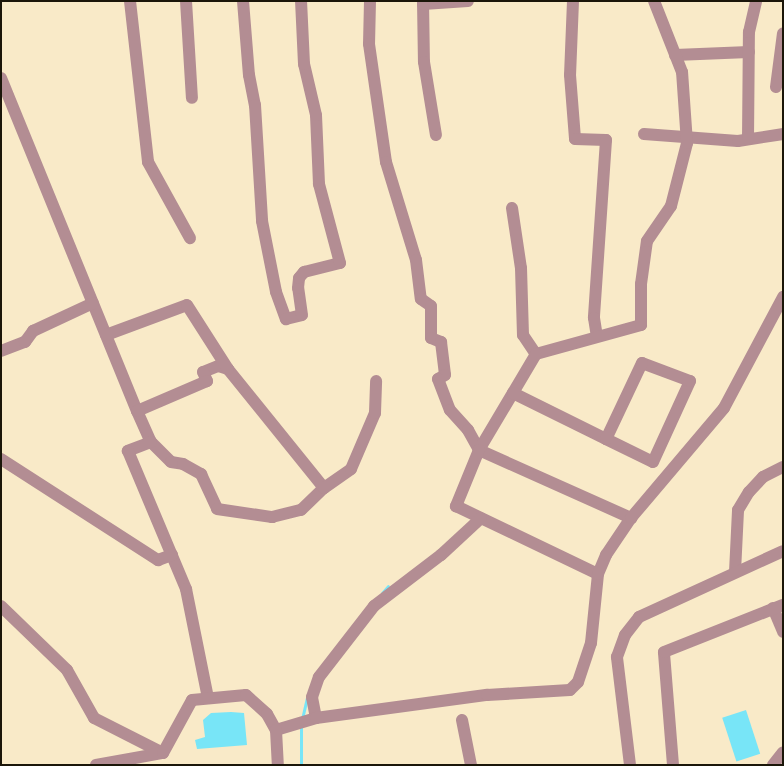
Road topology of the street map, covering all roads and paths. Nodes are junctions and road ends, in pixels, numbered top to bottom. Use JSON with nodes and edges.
{"nodes":[{"id":1,"x":130,"y":1,"type":"edge"},
{"id":2,"x":186,"y":1,"type":"edge"},
{"id":3,"x":243,"y":1,"type":"edge"},
{"id":4,"x":301,"y":1,"type":"edge"},
{"id":5,"x":370,"y":1,"type":"edge"},
{"id":6,"x":468,"y":1,"type":"edge"},
{"id":7,"x":573,"y":1,"type":"edge"},
{"id":8,"x":654,"y":1,"type":"edge"},
{"id":9,"x":756,"y":1,"type":"edge"},
{"id":10,"x":423,"y":3,"type":"edge"},
{"id":11,"x":783,"y":33,"type":"edge"},
{"id":12,"x":749,"y":52,"type":"junction"},
{"id":13,"x":675,"y":55,"type":"junction"},
{"id":14,"x":1,"y":78,"type":"edge"},
{"id":15,"x":776,"y":87,"type":"dead end"},
{"id":16,"x":192,"y":98,"type":"dead end"},
{"id":17,"x":644,"y":134,"type":"dead end"},
{"id":18,"x":783,"y":134,"type":"edge"},
{"id":19,"x":436,"y":135,"type":"dead end"},
{"id":20,"x":686,"y":135,"type":"junction"},
{"id":21,"x":748,"y":139,"type":"junction"},
{"id":22,"x":512,"y":208,"type":"dead end"},
{"id":23,"x":190,"y":238,"type":"dead end"},
{"id":24,"x":783,"y":297,"type":"edge"},
{"id":25,"x":93,"y":303,"type":"junction"},
{"id":26,"x":106,"y":335,"type":"junction"},
{"id":27,"x":597,"y":336,"type":"junction"},
{"id":28,"x":1,"y":351,"type":"edge"},
{"id":29,"x":536,"y":354,"type":"junction"},
{"id":30,"x":228,"y":369,"type":"junction"},
{"id":31,"x":376,"y":381,"type":"dead end"},
{"id":32,"x":513,"y":393,"type":"junction"},
{"id":33,"x":137,"y":411,"type":"junction"},
{"id":34,"x":606,"y":439,"type":"junction"},
{"id":35,"x":151,"y":442,"type":"junction"},
{"id":36,"x":479,"y":450,"type":"junction"},
{"id":37,"x":1,"y":459,"type":"edge"},
{"id":38,"x":783,"y":467,"type":"edge"},
{"id":39,"x":324,"y":488,"type":"junction"},
{"id":40,"x":481,"y":518,"type":"junction"},
{"id":41,"x":631,"y":518,"type":"junction"},
{"id":42,"x":783,"y":551,"type":"edge"},
{"id":43,"x":172,"y":555,"type":"junction"},
{"id":44,"x":735,"y":572,"type":"junction"},
{"id":45,"x":598,"y":574,"type":"junction"},
{"id":46,"x":1,"y":606,"type":"edge"},
{"id":47,"x":778,"y":607,"type":"edge"},
{"id":48,"x":783,"y":632,"type":"edge"},
{"id":49,"x":208,"y":698,"type":"junction"},
{"id":50,"x":310,"y":719,"type":"junction"},
{"id":51,"x":462,"y":720,"type":"dead end"},
{"id":52,"x":281,"y":727,"type":"junction"},
{"id":53,"x":783,"y":752,"type":"edge"},
{"id":54,"x":163,"y":753,"type":"junction"},
{"id":55,"x":96,"y":765,"type":"edge"},
{"id":56,"x":278,"y":765,"type":"edge"},
{"id":57,"x":471,"y":765,"type":"edge"},
{"id":58,"x":630,"y":765,"type":"edge"},
{"id":59,"x":673,"y":765,"type":"edge"},
{"id":60,"x":773,"y":765,"type":"edge"}],
"edges":[{"from":1,"to":23,"type":"street"},
{"from":2,"to":16,"type":"street"},
{"from":3,"to":4,"type":"street"},
{"from":5,"to":36,"type":"street"},
{"from":6,"to":10,"type":"street"},
{"from":7,"to":27,"type":"street"},
{"from":8,"to":13,"type":"street"},
{"from":9,"to":12,"type":"street"},
{"from":10,"to":19,"type":"street"},
{"from":11,"to":15,"type":"street"},
{"from":12,"to":13,"type":"street"},
{"from":12,"to":21,"type":"street"},
{"from":13,"to":20,"type":"street"},
{"from":14,"to":25,"type":"street"},
{"from":17,"to":20,"type":"street"},
{"from":18,"to":21,"type":"street"},
{"from":20,"to":21,"type":"street"},
{"from":20,"to":27,"type":"street"},
{"from":22,"to":29,"type":"street"},
{"from":24,"to":41,"type":"street"},
{"from":25,"to":26,"type":"street"},
{"from":25,"to":28,"type":"street"},
{"from":26,"to":30,"type":"street"},
{"from":26,"to":33,"type":"street"},
{"from":27,"to":29,"type":"street"},
{"from":29,"to":32,"type":"street"},
{"from":30,"to":33,"type":"street"},
{"from":30,"to":39,"type":"street"},
{"from":31,"to":39,"type":"street"},
{"from":32,"to":34,"type":"street"},
{"from":32,"to":36,"type":"street"},
{"from":33,"to":35,"type":"street"},
{"from":34,"to":34,"type":"street"},
{"from":35,"to":39,"type":"street"},
{"from":35,"to":43,"type":"street"},
{"from":36,"to":40,"type":"street"},
{"from":36,"to":41,"type":"street"},
{"from":37,"to":43,"type":"street"},
{"from":38,"to":44,"type":"street"},
{"from":40,"to":45,"type":"street"},
{"from":40,"to":50,"type":"street"},
{"from":41,"to":45,"type":"street"},
{"from":42,"to":44,"type":"street"},
{"from":43,"to":49,"type":"street"},
{"from":44,"to":58,"type":"street"},
{"from":45,"to":50,"type":"street"},
{"from":46,"to":54,"type":"street"},
{"from":47,"to":48,"type":"street"},
{"from":47,"to":59,"type":"street"},
{"from":49,"to":52,"type":"street"},
{"from":49,"to":54,"type":"street"},
{"from":50,"to":52,"type":"street"},
{"from":51,"to":57,"type":"street"},
{"from":52,"to":56,"type":"street"},
{"from":53,"to":60,"type":"street"},
{"from":54,"to":55,"type":"street"}]}
